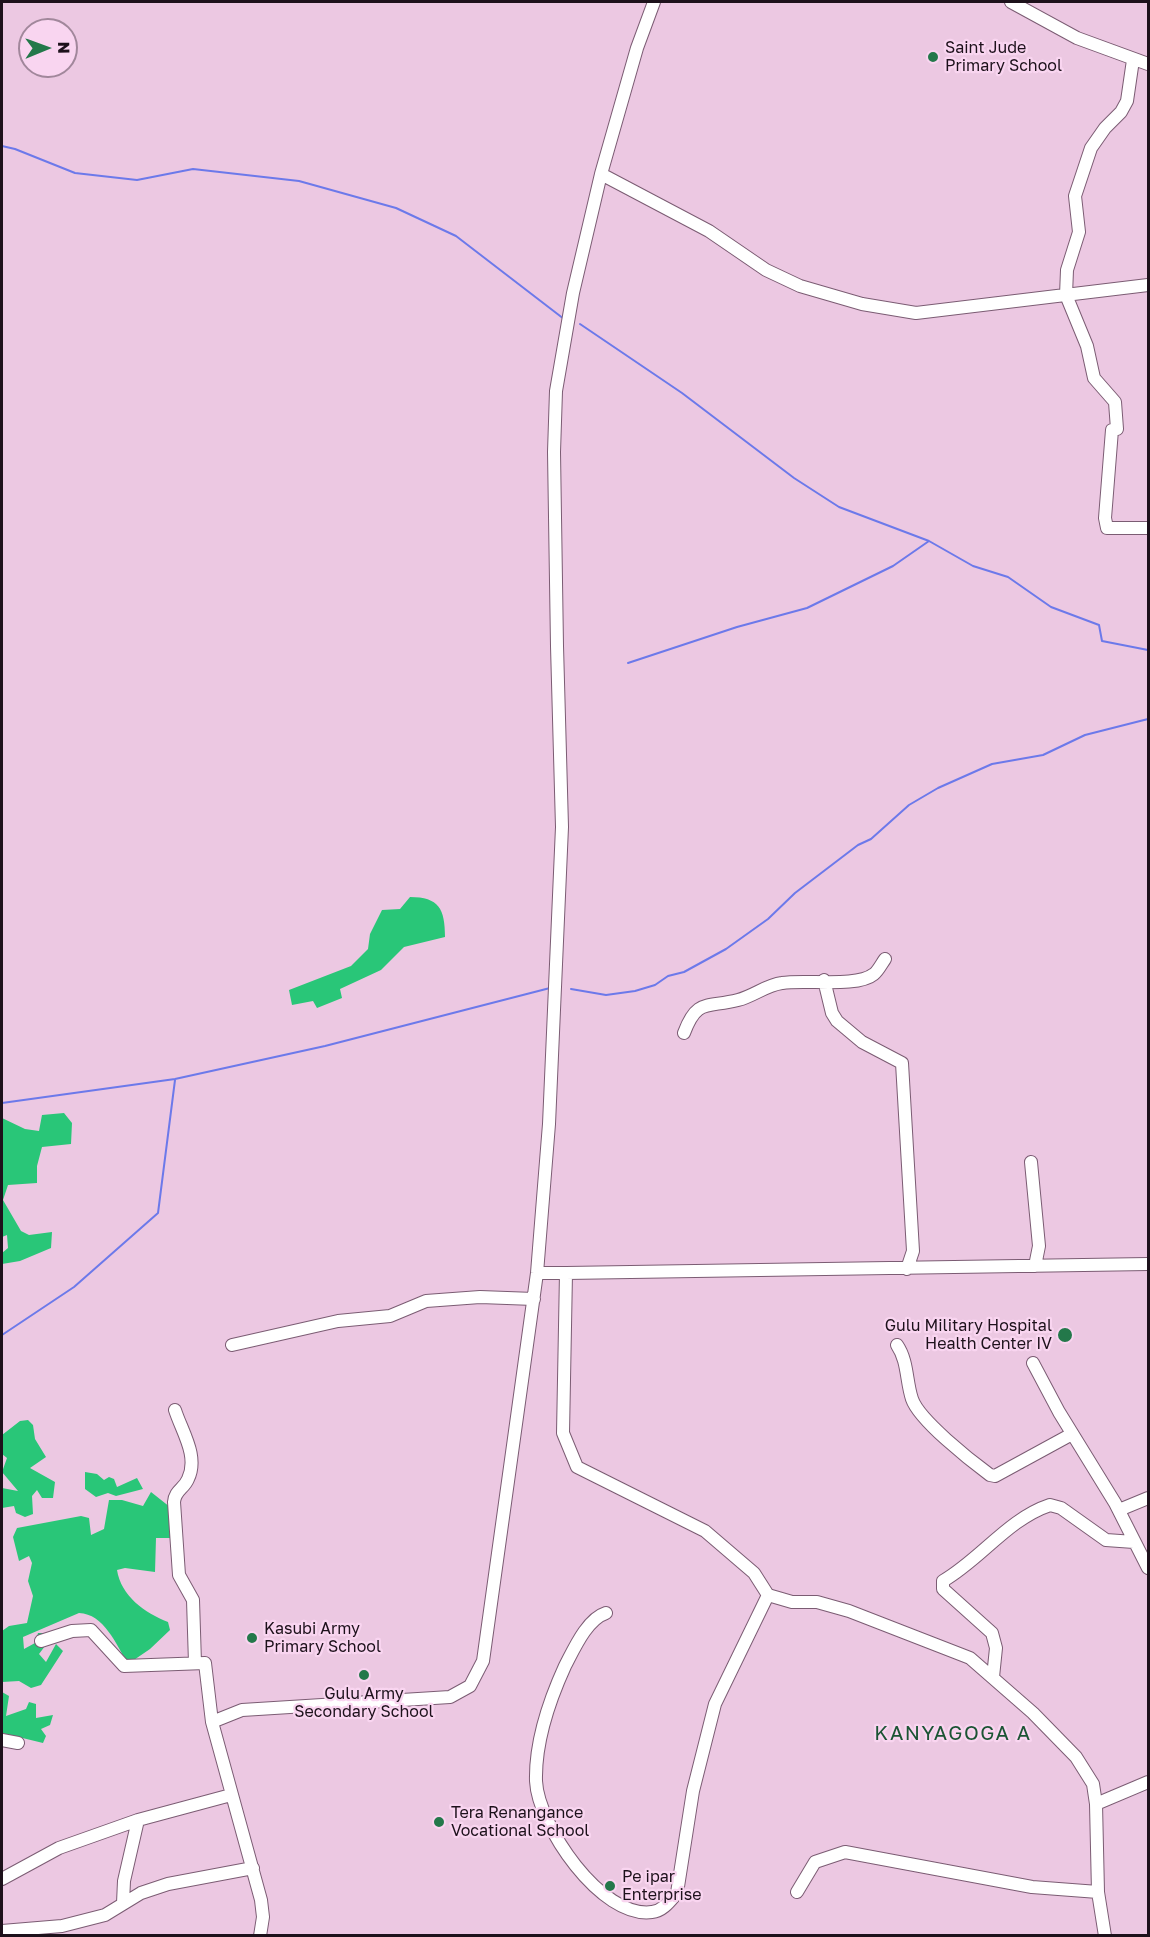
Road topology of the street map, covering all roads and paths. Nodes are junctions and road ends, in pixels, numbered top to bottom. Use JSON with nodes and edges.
{"nodes":[{"id":1,"x":654,"y":2,"type":"edge"},
{"id":2,"x":1011,"y":2,"type":"edge"},
{"id":3,"x":1028,"y":5,"type":"edge"},
{"id":4,"x":1132,"y":60,"type":"junction"},
{"id":5,"x":1149,"y":64,"type":"edge"},
{"id":6,"x":601,"y":174,"type":"junction"},
{"id":7,"x":1149,"y":285,"type":"edge"},
{"id":8,"x":1066,"y":295,"type":"junction"},
{"id":9,"x":1149,"y":528,"type":"edge"},
{"id":10,"x":885,"y":959,"type":"dead end"},
{"id":11,"x":824,"y":980,"type":"junction"},
{"id":12,"x":684,"y":1033,"type":"dead end"},
{"id":13,"x":1031,"y":1162,"type":"dead end"},
{"id":14,"x":1149,"y":1264,"type":"edge"},
{"id":15,"x":1035,"y":1266,"type":"junction"},
{"id":16,"x":906,"y":1269,"type":"junction"},
{"id":17,"x":537,"y":1273,"type":"junction"},
{"id":18,"x":566,"y":1273,"type":"junction"},
{"id":19,"x":534,"y":1299,"type":"junction"},
{"id":20,"x":232,"y":1345,"type":"dead end"},
{"id":21,"x":897,"y":1345,"type":"dead end"},
{"id":22,"x":1033,"y":1363,"type":"dead end"},
{"id":23,"x":175,"y":1410,"type":"dead end"},
{"id":24,"x":1072,"y":1434,"type":"junction"},
{"id":25,"x":1149,"y":1498,"type":"edge"},
{"id":26,"x":1119,"y":1510,"type":"junction"},
{"id":27,"x":1134,"y":1542,"type":"junction"},
{"id":28,"x":1149,"y":1568,"type":"edge"},
{"id":29,"x":768,"y":1595,"type":"junction"},
{"id":30,"x":606,"y":1613,"type":"dead end"},
{"id":31,"x":41,"y":1641,"type":"dead end"},
{"id":32,"x":195,"y":1663,"type":"junction"},
{"id":33,"x":993,"y":1677,"type":"junction"},
{"id":34,"x":212,"y":1722,"type":"junction"},
{"id":35,"x":2,"y":1740,"type":"edge"},
{"id":36,"x":18,"y":1743,"type":"dead end"},
{"id":37,"x":1149,"y":1782,"type":"edge"},
{"id":38,"x":231,"y":1795,"type":"junction"},
{"id":39,"x":1096,"y":1804,"type":"junction"},
{"id":40,"x":138,"y":1820,"type":"junction"},
{"id":41,"x":253,"y":1868,"type":"junction"},
{"id":42,"x":2,"y":1879,"type":"edge"},
{"id":43,"x":797,"y":1892,"type":"dead end"},
{"id":44,"x":1098,"y":1892,"type":"junction"},
{"id":45,"x":123,"y":1903,"type":"junction"},
{"id":46,"x":2,"y":1931,"type":"edge"},
{"id":47,"x":260,"y":1935,"type":"edge"},
{"id":48,"x":1105,"y":1935,"type":"edge"}],
"edges":[{"from":1,"to":6,"type":"street"},
{"from":2,"to":3,"type":"street"},
{"from":3,"to":4,"type":"street"},
{"from":4,"to":5,"type":"street"},
{"from":4,"to":8,"type":"street"},
{"from":6,"to":8,"type":"street"},
{"from":6,"to":17,"type":"street"},
{"from":7,"to":8,"type":"street"},
{"from":8,"to":9,"type":"street"},
{"from":10,"to":11,"type":"street"},
{"from":11,"to":12,"type":"street"},
{"from":11,"to":16,"type":"street"},
{"from":13,"to":15,"type":"street"},
{"from":14,"to":15,"type":"street"},
{"from":15,"to":16,"type":"street"},
{"from":16,"to":18,"type":"street"},
{"from":17,"to":18,"type":"street"},
{"from":17,"to":19,"type":"street"},
{"from":18,"to":29,"type":"street"},
{"from":19,"to":20,"type":"street"},
{"from":19,"to":34,"type":"street"},
{"from":21,"to":24,"type":"street"},
{"from":22,"to":24,"type":"street"},
{"from":23,"to":32,"type":"street"},
{"from":24,"to":26,"type":"street"},
{"from":25,"to":26,"type":"street"},
{"from":26,"to":27,"type":"street"},
{"from":27,"to":28,"type":"street"},
{"from":27,"to":33,"type":"street"},
{"from":29,"to":30,"type":"street"},
{"from":29,"to":33,"type":"street"},
{"from":31,"to":32,"type":"street"},
{"from":32,"to":34,"type":"street"},
{"from":33,"to":39,"type":"street"},
{"from":34,"to":38,"type":"street"},
{"from":35,"to":36,"type":"street"},
{"from":37,"to":39,"type":"street"},
{"from":38,"to":40,"type":"street"},
{"from":38,"to":41,"type":"street"},
{"from":39,"to":44,"type":"street"},
{"from":40,"to":42,"type":"street"},
{"from":40,"to":45,"type":"street"},
{"from":41,"to":45,"type":"street"},
{"from":41,"to":47,"type":"street"},
{"from":43,"to":44,"type":"street"},
{"from":44,"to":48,"type":"street"},
{"from":45,"to":46,"type":"street"}]}
